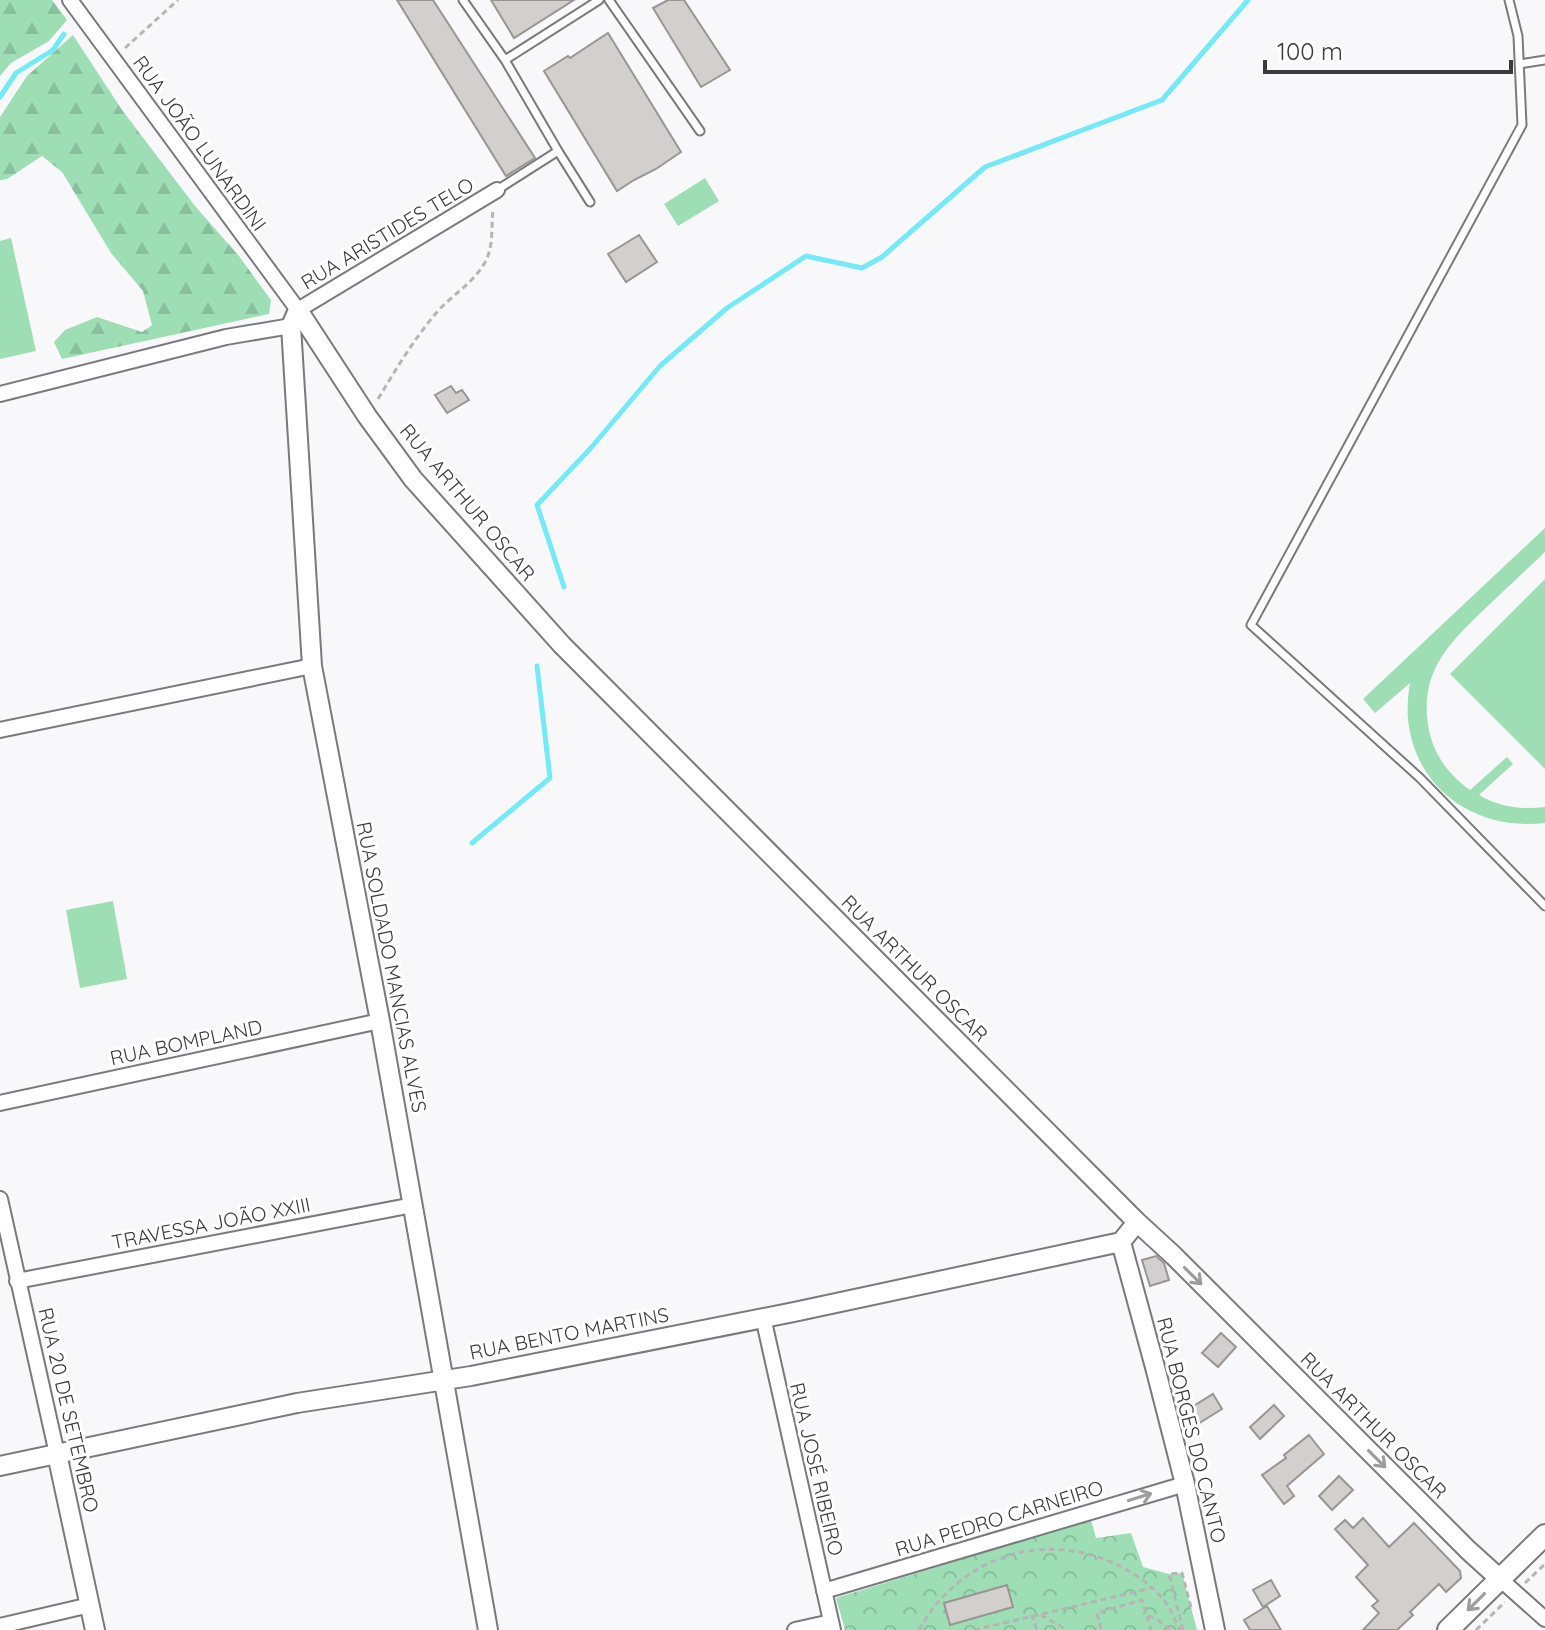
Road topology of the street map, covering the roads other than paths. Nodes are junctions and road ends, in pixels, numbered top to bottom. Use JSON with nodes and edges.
{"nodes":[{"id":1,"x":70,"y":0,"type":"edge"},
{"id":2,"x":463,"y":0,"type":"edge"},
{"id":3,"x":599,"y":0,"type":"edge"},
{"id":4,"x":609,"y":0,"type":"edge"},
{"id":5,"x":1509,"y":0,"type":"edge"},
{"id":6,"x":505,"y":60,"type":"junction"},
{"id":7,"x":1545,"y":60,"type":"edge"},
{"id":8,"x":1519,"y":64,"type":"junction"},
{"id":9,"x":700,"y":131,"type":"dead end"},
{"id":10,"x":558,"y":151,"type":"junction"},
{"id":11,"x":497,"y":190,"type":"joint"},
{"id":12,"x":590,"y":202,"type":"dead end"},
{"id":13,"x":295,"y":318,"type":"junction"},
{"id":14,"x":0,"y":394,"type":"edge"},
{"id":15,"x":312,"y":666,"type":"junction"},
{"id":16,"x":0,"y":730,"type":"edge"},
{"id":17,"x":1545,"y":906,"type":"edge"},
{"id":18,"x":380,"y":1021,"type":"junction"},
{"id":19,"x":0,"y":1103,"type":"edge"},
{"id":20,"x":0,"y":1199,"type":"edge"},
{"id":21,"x":413,"y":1205,"type":"junction"},
{"id":22,"x":1137,"y":1222,"type":"junction"},
{"id":23,"x":1121,"y":1242,"type":"junction"},
{"id":24,"x":17,"y":1281,"type":"junction"},
{"id":25,"x":763,"y":1317,"type":"junction"},
{"id":26,"x":443,"y":1379,"type":"junction"},
{"id":27,"x":57,"y":1454,"type":"junction"},
{"id":28,"x":0,"y":1466,"type":"edge"},
{"id":29,"x":1185,"y":1484,"type":"junction"},
{"id":30,"x":1545,"y":1535,"type":"edge"},
{"id":31,"x":1500,"y":1579,"type":"junction"},
{"id":32,"x":824,"y":1591,"type":"junction"},
{"id":33,"x":90,"y":1605,"type":"junction"},
{"id":34,"x":1545,"y":1619,"type":"edge"},
{"id":35,"x":0,"y":1626,"type":"edge"},
{"id":36,"x":832,"y":1626,"type":"edge"},
{"id":37,"x":95,"y":1630,"type":"edge"},
{"id":38,"x":488,"y":1630,"type":"edge"},
{"id":39,"x":795,"y":1630,"type":"edge"},
{"id":40,"x":1215,"y":1630,"type":"edge"},
{"id":41,"x":1448,"y":1630,"type":"edge"}],
"edges":[{"from":1,"to":13,"type":"street","name":"RUA JOÃO LUNARDINI"},
{"from":2,"to":6,"type":"lane"},
{"from":3,"to":6,"type":"lane"},
{"from":4,"to":9,"type":"lane"},
{"from":5,"to":8,"type":"lane"},
{"from":6,"to":10,"type":"lane"},
{"from":7,"to":8,"type":"lane"},
{"from":8,"to":17,"type":"lane"},
{"from":10,"to":11,"type":"lane"},
{"from":10,"to":12,"type":"lane"},
{"from":11,"to":13,"type":"street","name":"RUA ARISTIDES TELO"},
{"from":13,"to":14,"type":"street"},
{"from":13,"to":15,"type":"street","name":"RUA SOLDADO MANCIAS ALVES"},
{"from":13,"to":22,"type":"street","name":"RUA ARTHUR OSCAR"},
{"from":15,"to":16,"type":"street"},
{"from":15,"to":18,"type":"street","name":"RUA SOLDADO MANCIAS ALVES"},
{"from":18,"to":19,"type":"street","name":"RUA BOMPLAND"},
{"from":18,"to":21,"type":"street","name":"RUA SOLDADO MANCIAS ALVES"},
{"from":20,"to":24,"type":"street","name":"RUA 20 DE SETEMBRO"},
{"from":21,"to":24,"type":"street","name":"TRAVESSA JOÃO XXIII"},
{"from":21,"to":26,"type":"street","name":"RUA SOLDADO MANCIAS ALVES"},
{"from":22,"to":23,"type":"street"},
{"from":22,"to":31,"type":"street","name":"RUA ARTHUR OSCAR","one_way":true},
{"from":23,"to":25,"type":"street","name":"RUA BENTO MARTINS"},
{"from":23,"to":29,"type":"street","name":"RUA BORGES DO CANTO"},
{"from":24,"to":27,"type":"street","name":"RUA 20 DE SETEMBRO"},
{"from":25,"to":26,"type":"street","name":"RUA BENTO MARTINS"},
{"from":25,"to":32,"type":"street","name":"RUA JOSÉ RIBEIRO"},
{"from":26,"to":27,"type":"street","name":"RUA BENTO MARTINS"},
{"from":26,"to":38,"type":"street","name":"RUA SOLDADO MANCIAS ALVES"},
{"from":27,"to":28,"type":"street","name":"RUA BENTO MARTINS"},
{"from":27,"to":33,"type":"street","name":"RUA 20 DE SETEMBRO"},
{"from":32,"to":29,"type":"street","name":"RUA PEDRO CARNEIRO","one_way":true},
{"from":29,"to":40,"type":"street","name":"RUA BORGES DO CANTO"},
{"from":30,"to":31,"type":"main road"},
{"from":31,"to":34,"type":"street","name":"RUA ARTHUR OSCAR"},
{"from":31,"to":41,"type":"main road","one_way":true},
{"from":32,"to":36,"type":"street","name":"RUA JOSÉ RIBEIRO"},
{"from":33,"to":35,"type":"street"},
{"from":33,"to":37,"type":"street","name":"RUA 20 DE SETEMBRO"},
{"from":36,"to":39,"type":"street"}]}
